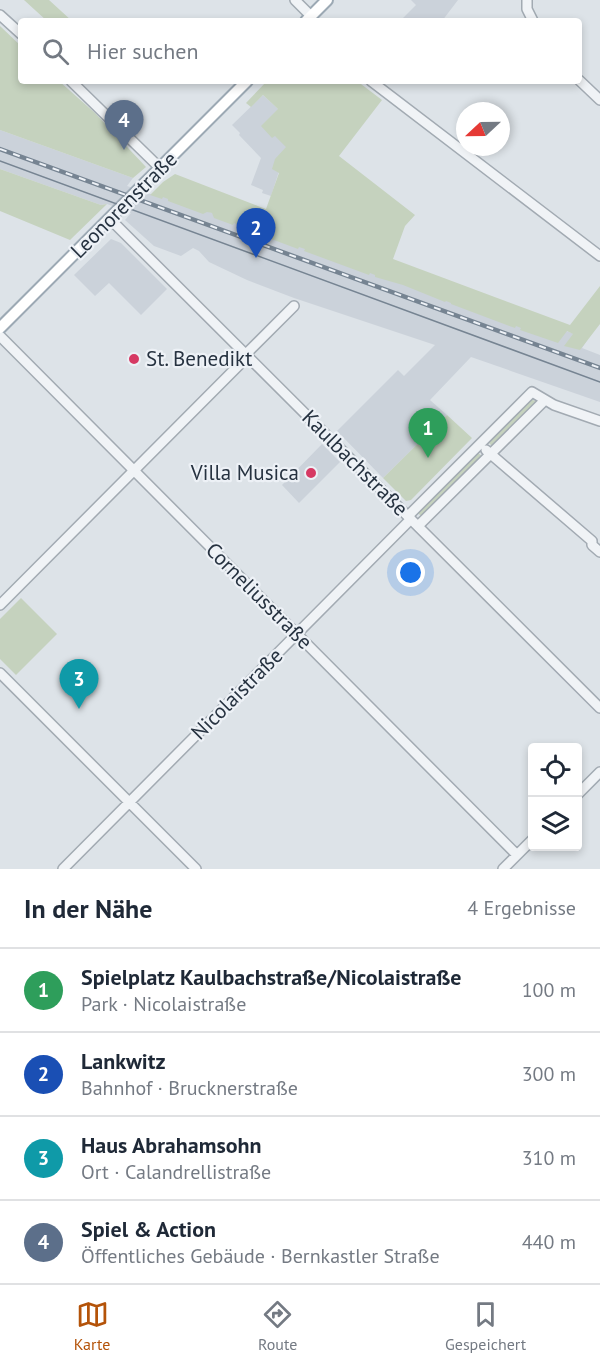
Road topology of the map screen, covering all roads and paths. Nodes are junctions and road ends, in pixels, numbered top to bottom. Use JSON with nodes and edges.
{"nodes":[{"id":1,"x":295,"y":0,"type":"edge"},
{"id":2,"x":327,"y":0,"type":"edge"},
{"id":3,"x":527,"y":0,"type":"edge"},
{"id":4,"x":0,"y":15,"type":"edge"},
{"id":5,"x":307,"y":18,"type":"edge"},
{"id":6,"x":309,"y":18,"type":"edge"},
{"id":7,"x":532,"y":18,"type":"edge"},
{"id":8,"x":18,"y":31,"type":"edge"},
{"id":9,"x":582,"y":83,"type":"edge"},
{"id":10,"x":74,"y":84,"type":"edge"},
{"id":11,"x":244,"y":84,"type":"edge"},
{"id":12,"x":375,"y":84,"type":"edge"},
{"id":13,"x":600,"y":100,"type":"edge"},
{"id":14,"x":161,"y":169,"type":"junction"},
{"id":15,"x":110,"y":219,"type":"junction"},
{"id":16,"x":600,"y":256,"type":"edge"},
{"id":17,"x":294,"y":306,"type":"dead end"},
{"id":18,"x":0,"y":328,"type":"edge"},
{"id":19,"x":0,"y":336,"type":"edge"},
{"id":20,"x":246,"y":354,"type":"junction"},
{"id":21,"x":545,"y":400,"type":"junction"},
{"id":22,"x":600,"y":422,"type":"edge"},
{"id":23,"x":480,"y":444,"type":"junction"},
{"id":24,"x":491,"y":454,"type":"junction"},
{"id":25,"x":134,"y":470,"type":"junction"},
{"id":26,"x":413,"y":521,"type":"junction"},
{"id":27,"x":596,"y":548,"type":"edge"},
{"id":28,"x":0,"y":605,"type":"edge"},
{"id":29,"x":297,"y":634,"type":"junction"},
{"id":30,"x":0,"y":673,"type":"edge"},
{"id":31,"x":600,"y":708,"type":"edge"},
{"id":32,"x":600,"y":772,"type":"edge"},
{"id":33,"x":582,"y":790,"type":"edge"},
{"id":34,"x":130,"y":802,"type":"junction"},
{"id":35,"x":528,"y":844,"type":"edge"},
{"id":36,"x":518,"y":855,"type":"junction"},
{"id":37,"x":63,"y":869,"type":"edge"},
{"id":38,"x":196,"y":869,"type":"edge"},
{"id":39,"x":503,"y":869,"type":"edge"}],
"edges":[{"from":1,"to":5,"type":"street"},
{"from":2,"to":6,"type":"main road"},
{"from":3,"to":7,"type":"street"},
{"from":4,"to":8,"type":"street"},
{"from":9,"to":13,"type":"street"},
{"from":10,"to":14,"type":"street"},
{"from":11,"to":14,"type":"main road","name":"Leonorenstraße"},
{"from":12,"to":16,"type":"street"},
{"from":14,"to":15,"type":"main road","name":"Leonorenstraße"},
{"from":15,"to":18,"type":"main road","name":"Leonorenstraße"},
{"from":15,"to":20,"type":"street","name":"Kaulbachstraße"},
{"from":17,"to":20,"type":"street"},
{"from":19,"to":25,"type":"street","name":"Corneliusstraße"},
{"from":20,"to":25,"type":"street"},
{"from":20,"to":26,"type":"street","name":"Kaulbachstraße"},
{"from":21,"to":22,"type":"street"},
{"from":21,"to":23,"type":"street","name":"Nicolaistraße"},
{"from":21,"to":24,"type":"street","name":"Nicolaistraße"},
{"from":23,"to":24,"type":"street"},
{"from":23,"to":26,"type":"street","name":"Nicolaistraße"},
{"from":24,"to":26,"type":"street","name":"Nicolaistraße"},
{"from":24,"to":27,"type":"street"},
{"from":25,"to":28,"type":"street"},
{"from":25,"to":29,"type":"street","name":"Corneliusstraße"},
{"from":26,"to":29,"type":"street","name":"Nicolaistraße"},
{"from":26,"to":31,"type":"street","name":"Kaulbachstraße"},
{"from":29,"to":34,"type":"street","name":"Nicolaistraße"},
{"from":29,"to":36,"type":"street","name":"Corneliusstraße"},
{"from":30,"to":34,"type":"street"},
{"from":32,"to":33,"type":"street"},
{"from":34,"to":37,"type":"street","name":"Nicolaistraße"},
{"from":34,"to":38,"type":"street"},
{"from":35,"to":36,"type":"street"},
{"from":36,"to":39,"type":"street"}]}
